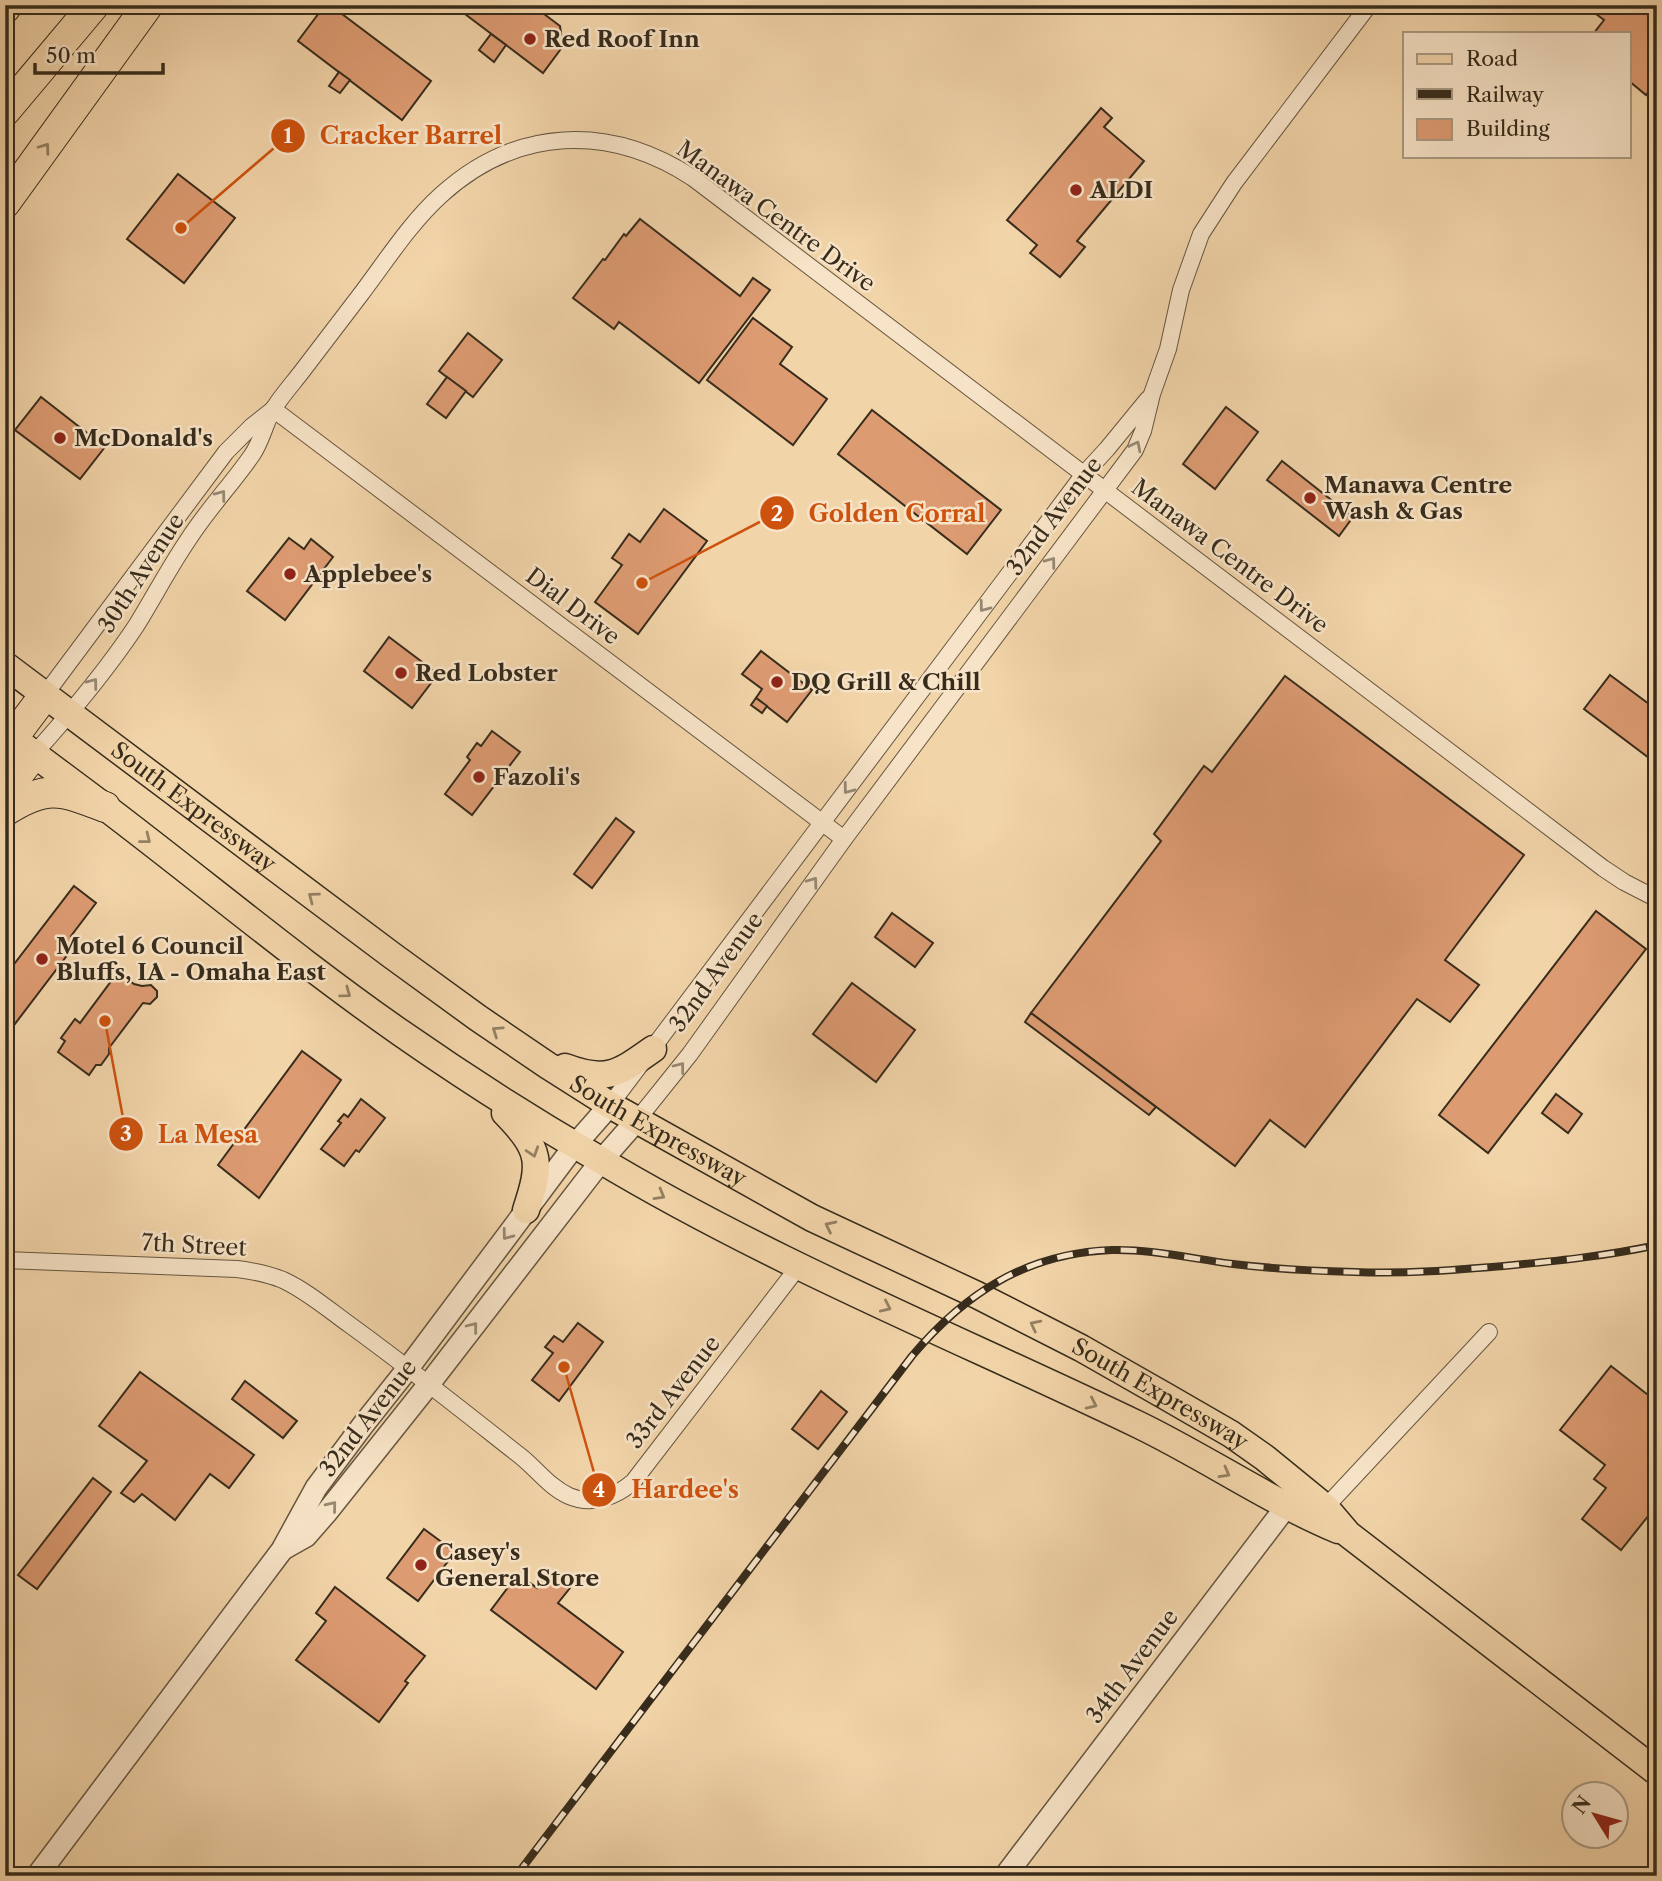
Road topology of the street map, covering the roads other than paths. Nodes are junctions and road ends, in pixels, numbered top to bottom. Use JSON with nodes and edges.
{"nodes":[{"id":1,"x":80,"y":5,"type":"edge"},
{"id":2,"x":94,"y":5,"type":"edge"},
{"id":3,"x":148,"y":5,"type":"edge"},
{"id":4,"x":1369,"y":5,"type":"edge"},
{"id":5,"x":5,"y":105,"type":"edge"},
{"id":6,"x":5,"y":111,"type":"edge"},
{"id":7,"x":558,"y":140,"type":"joint"},
{"id":8,"x":5,"y":203,"type":"edge"},
{"id":9,"x":1152,"y":394,"type":"junction"},
{"id":10,"x":273,"y":409,"type":"junction"},
{"id":11,"x":1084,"y":474,"type":"junction"},
{"id":12,"x":1106,"y":490,"type":"junction"},
{"id":13,"x":5,"y":665,"type":"edge"},
{"id":14,"x":44,"y":696,"type":"junction"},
{"id":15,"x":69,"y":714,"type":"junction"},
{"id":16,"x":14,"y":743,"type":"edge"},
{"id":17,"x":5,"y":791,"type":"edge"},
{"id":18,"x":105,"y":807,"type":"junction"},
{"id":19,"x":5,"y":811,"type":"edge"},
{"id":20,"x":822,"y":823,"type":"junction"},
{"id":21,"x":844,"y":839,"type":"junction"},
{"id":22,"x":1657,"y":899,"type":"edge"},
{"id":23,"x":653,"y":1049,"type":"junction"},
{"id":24,"x":530,"y":1054,"type":"junction"},
{"id":25,"x":474,"y":1082,"type":"junction"},
{"id":26,"x":610,"y":1105,"type":"junction"},
{"id":27,"x":638,"y":1120,"type":"junction"},
{"id":28,"x":575,"y":1145,"type":"junction"},
{"id":29,"x":601,"y":1161,"type":"junction"},
{"id":30,"x":526,"y":1210,"type":"junction"},
{"id":31,"x":5,"y":1260,"type":"edge"},
{"id":32,"x":799,"y":1266,"type":"junction"},
{"id":33,"x":1489,"y":1332,"type":"dead end"},
{"id":34,"x":409,"y":1367,"type":"junction"},
{"id":35,"x":429,"y":1384,"type":"junction"},
{"id":36,"x":1294,"y":1497,"type":"junction"},
{"id":37,"x":1320,"y":1513,"type":"junction"},
{"id":38,"x":282,"y":1550,"type":"junction"},
{"id":39,"x":1657,"y":1772,"type":"edge"},
{"id":40,"x":37,"y":1876,"type":"edge"},
{"id":41,"x":1004,"y":1876,"type":"edge"}],
"edges":[{"from":1,"to":5,"type":"highway"},
{"from":2,"to":6,"type":"highway"},
{"from":8,"to":3,"type":"highway","one_way":true},
{"from":4,"to":9,"type":"street","name":"32nd Avenue"},
{"from":7,"to":10,"type":"street","name":"30th Avenue"},
{"from":7,"to":11,"type":"street","name":"Manawa Centre Drive"},
{"from":9,"to":11,"type":"street","name":"32nd Avenue"},
{"from":12,"to":9,"type":"street","name":"32nd Avenue","one_way":true},
{"from":10,"to":14,"type":"street","name":"30th Avenue"},
{"from":15,"to":10,"type":"street","name":"30th Avenue","one_way":true},
{"from":10,"to":20,"type":"street","name":"Dial Drive"},
{"from":11,"to":12,"type":"street","name":"Manawa Centre Drive"},
{"from":11,"to":20,"type":"street","name":"32nd Avenue","one_way":true},
{"from":21,"to":12,"type":"street","name":"32nd Avenue","one_way":true},
{"from":12,"to":22,"type":"street","name":"Manawa Centre Drive"},
{"from":13,"to":14,"type":"main road","name":"South Expressway"},
{"from":14,"to":15,"type":"main road","name":"South Expressway"},
{"from":14,"to":16,"type":"highway"},
{"from":15,"to":16,"type":"street","name":"30th Avenue"},
{"from":24,"to":15,"type":"main road","name":"South Expressway","one_way":true},
{"from":16,"to":17,"type":"highway"},
{"from":16,"to":18,"type":"main road","name":"South Expressway"},
{"from":18,"to":19,"type":"highway"},
{"from":18,"to":25,"type":"main road","name":"South Expressway","one_way":true},
{"from":20,"to":21,"type":"street","name":"Dial Drive"},
{"from":20,"to":23,"type":"street","name":"32nd Avenue"},
{"from":27,"to":21,"type":"street","name":"32nd Avenue","one_way":true},
{"from":23,"to":24,"type":"main road"},
{"from":23,"to":26,"type":"street","name":"32nd Avenue"},
{"from":24,"to":26,"type":"main road","name":"South Expressway"},
{"from":25,"to":28,"type":"main road","name":"South Expressway"},
{"from":25,"to":30,"type":"main road","one_way":true},
{"from":26,"to":27,"type":"main road","name":"South Expressway"},
{"from":26,"to":28,"type":"street","name":"32nd Avenue"},
{"from":27,"to":29,"type":"street","name":"32nd Avenue"},
{"from":36,"to":27,"type":"main road","name":"South Expressway","one_way":true},
{"from":28,"to":29,"type":"main road","name":"South Expressway"},
{"from":28,"to":30,"type":"street","name":"32nd Avenue"},
{"from":29,"to":32,"type":"main road","name":"South Expressway","one_way":true},
{"from":35,"to":29,"type":"street","name":"32nd Avenue","one_way":true},
{"from":30,"to":34,"type":"street","name":"32nd Avenue","one_way":true},
{"from":31,"to":34,"type":"street","name":"7th Street"},
{"from":32,"to":35,"type":"street","name":"33rd Avenue"},
{"from":32,"to":36,"type":"main road","name":"South Expressway","one_way":true},
{"from":33,"to":37,"type":"street"},
{"from":34,"to":35,"type":"street","name":"7th Street"},
{"from":34,"to":38,"type":"street","name":"32nd Avenue"},
{"from":38,"to":35,"type":"street","name":"32nd Avenue","one_way":true},
{"from":36,"to":37,"type":"main road","name":"South Expressway"},
{"from":36,"to":41,"type":"street","name":"34th Avenue"},
{"from":37,"to":39,"type":"main road","name":"South Expressway"},
{"from":38,"to":40,"type":"street","name":"32nd Avenue"}]}
